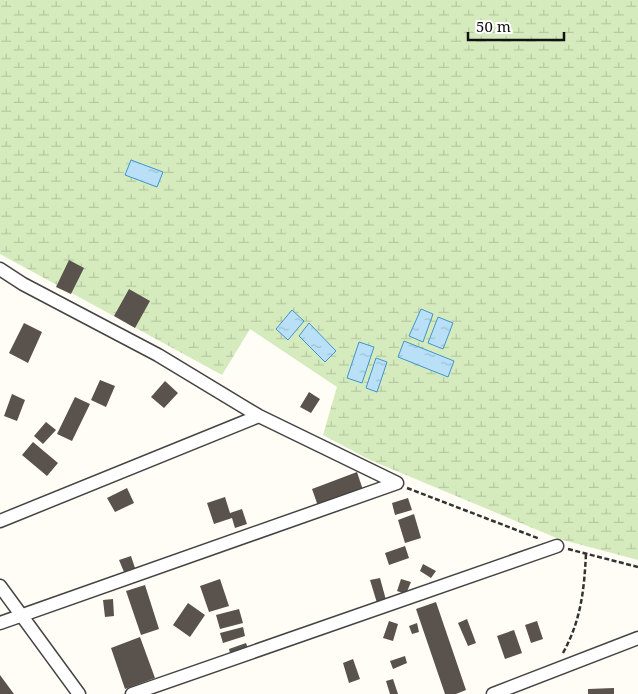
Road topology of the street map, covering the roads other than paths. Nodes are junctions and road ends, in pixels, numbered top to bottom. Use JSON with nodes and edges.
{"nodes":[{"id":1,"x":0,"y":269,"type":"edge"},
{"id":2,"x":259,"y":416,"type":"junction"},
{"id":3,"x":0,"y":521,"type":"edge"},
{"id":4,"x":557,"y":546,"type":"road end"},
{"id":5,"x":0,"y":586,"type":"edge"},
{"id":6,"x":21,"y":615,"type":"junction"},
{"id":7,"x":0,"y":624,"type":"edge"},
{"id":8,"x":638,"y":638,"type":"edge"},
{"id":9,"x":511,"y":691,"type":"edge"},
{"id":10,"x":79,"y":694,"type":"edge"},
{"id":11,"x":132,"y":694,"type":"edge"},
{"id":12,"x":492,"y":694,"type":"edge"}],
"edges":[{"from":1,"to":2,"type":"street"},
{"from":2,"to":3,"type":"street"},
{"from":2,"to":6,"type":"street"},
{"from":4,"to":11,"type":"street"},
{"from":5,"to":6,"type":"street"},
{"from":6,"to":7,"type":"street"},
{"from":6,"to":10,"type":"street"},
{"from":8,"to":9,"type":"street"},
{"from":9,"to":12,"type":"street"}]}
